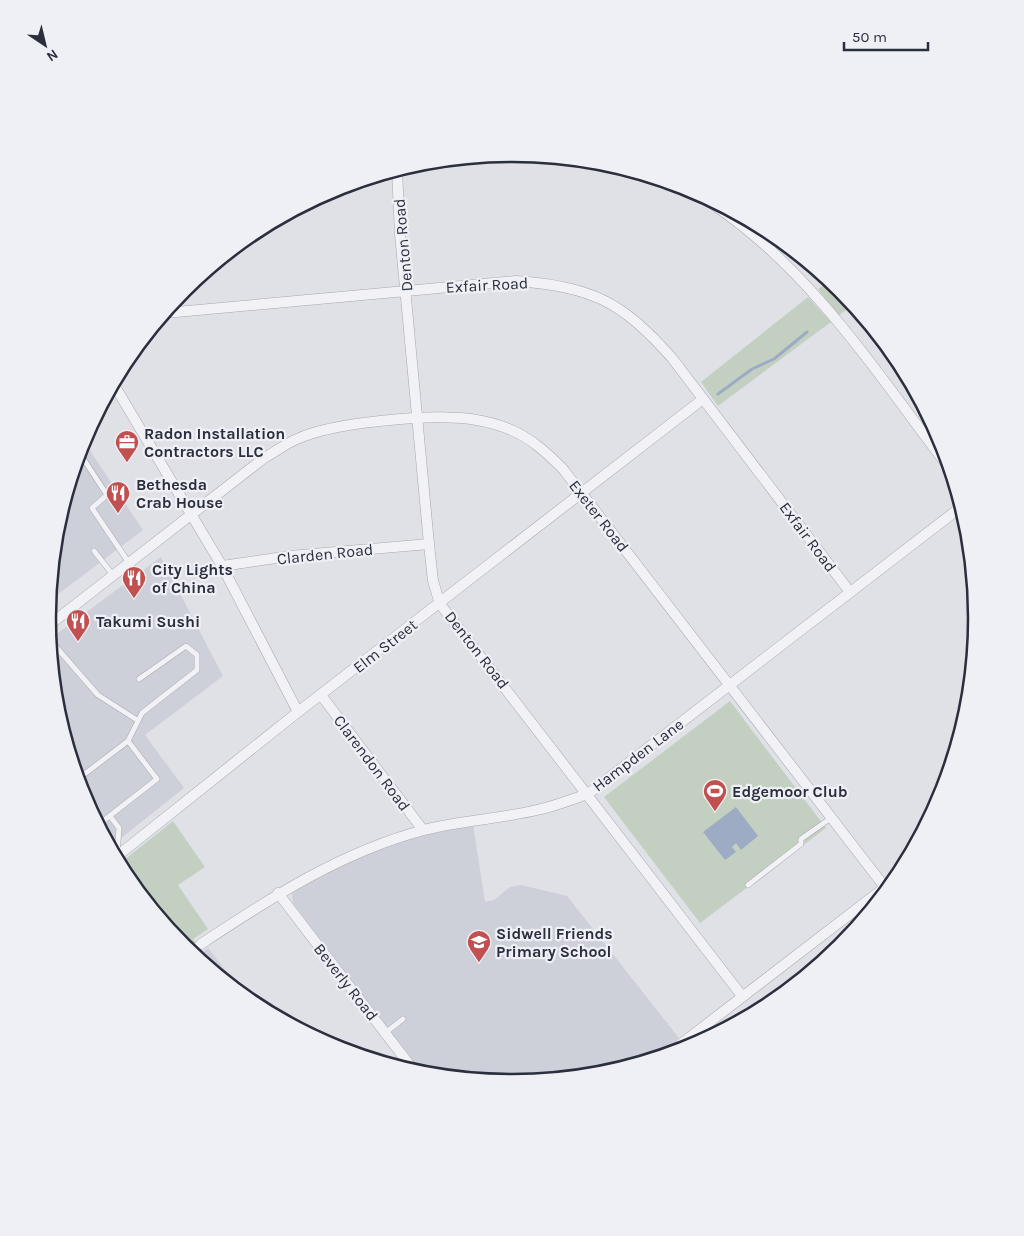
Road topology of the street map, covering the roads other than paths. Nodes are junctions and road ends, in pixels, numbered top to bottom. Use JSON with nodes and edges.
{"nodes":[{"id":1,"x":398,"y":177,"type":"edge"},
{"id":2,"x":744,"y":225,"type":"edge"},
{"id":3,"x":406,"y":290,"type":"junction"},
{"id":4,"x":175,"y":312,"type":"edge"},
{"id":5,"x":117,"y":390,"type":"edge"},
{"id":6,"x":703,"y":399,"type":"junction"},
{"id":7,"x":418,"y":419,"type":"junction"},
{"id":8,"x":936,"y":450,"type":"edge"},
{"id":9,"x":85,"y":460,"type":"edge"},
{"id":10,"x":583,"y":493,"type":"junction"},
{"id":11,"x":955,"y":512,"type":"edge"},
{"id":12,"x":192,"y":514,"type":"junction"},
{"id":13,"x":429,"y":544,"type":"junction"},
{"id":14,"x":94,"y":551,"type":"dead end"},
{"id":15,"x":129,"y":563,"type":"junction"},
{"id":16,"x":222,"y":566,"type":"junction"},
{"id":17,"x":114,"y":575,"type":"junction"},
{"id":18,"x":850,"y":592,"type":"junction"},
{"id":19,"x":440,"y":604,"type":"junction"},
{"id":20,"x":56,"y":620,"type":"edge"},
{"id":21,"x":57,"y":648,"type":"edge"},
{"id":22,"x":139,"y":679,"type":"dead end"},
{"id":23,"x":730,"y":684,"type":"junction"},
{"id":24,"x":321,"y":695,"type":"junction"},
{"id":25,"x":298,"y":712,"type":"junction"},
{"id":26,"x":137,"y":720,"type":"junction"},
{"id":27,"x":128,"y":741,"type":"junction"},
{"id":28,"x":84,"y":774,"type":"edge"},
{"id":29,"x":588,"y":794,"type":"junction"},
{"id":30,"x":110,"y":816,"type":"junction"},
{"id":31,"x":831,"y":818,"type":"junction"},
{"id":32,"x":103,"y":820,"type":"edge"},
{"id":33,"x":423,"y":830,"type":"junction"},
{"id":34,"x":117,"y":846,"type":"edge"},
{"id":35,"x":121,"y":852,"type":"edge"},
{"id":36,"x":882,"y":884,"type":"edge"},
{"id":37,"x":748,"y":885,"type":"dead end"},
{"id":38,"x":278,"y":893,"type":"junction"},
{"id":39,"x":869,"y":901,"type":"edge"},
{"id":40,"x":201,"y":944,"type":"joint"},
{"id":41,"x":197,"y":946,"type":"edge"},
{"id":42,"x":742,"y":996,"type":"junction"},
{"id":43,"x":403,"y":1019,"type":"dead end"},
{"id":44,"x":385,"y":1033,"type":"junction"},
{"id":45,"x":689,"y":1038,"type":"edge"},
{"id":46,"x":407,"y":1061,"type":"edge"}],
"edges":[{"from":1,"to":3,"type":"street","name":"Denton Road"},
{"from":2,"to":8,"type":"street"},
{"from":3,"to":4,"type":"street","name":"Exfair Road"},
{"from":3,"to":6,"type":"street","name":"Exfair Road"},
{"from":3,"to":7,"type":"street","name":"Denton Road"},
{"from":5,"to":12,"type":"street"},
{"from":6,"to":10,"type":"street","name":"Elm Street"},
{"from":6,"to":18,"type":"street","name":"Exfair Road"},
{"from":7,"to":10,"type":"street","name":"Exeter Road"},
{"from":7,"to":12,"type":"street","name":"Exeter Road"},
{"from":7,"to":13,"type":"street","name":"Denton Road"},
{"from":9,"to":15,"type":"lane"},
{"from":10,"to":19,"type":"street","name":"Elm Street"},
{"from":10,"to":23,"type":"street","name":"Exeter Road"},
{"from":11,"to":18,"type":"street","name":"Hampden Lane"},
{"from":12,"to":15,"type":"street","name":"Exeter Road"},
{"from":12,"to":16,"type":"street"},
{"from":13,"to":16,"type":"street","name":"Clarden Road"},
{"from":13,"to":19,"type":"street","name":"Denton Road"},
{"from":14,"to":17,"type":"lane"},
{"from":15,"to":17,"type":"street","name":"Exeter Road"},
{"from":16,"to":25,"type":"street"},
{"from":17,"to":20,"type":"street","name":"Exeter Road"},
{"from":18,"to":23,"type":"street","name":"Hampden Lane"},
{"from":19,"to":24,"type":"street","name":"Elm Street"},
{"from":19,"to":29,"type":"street","name":"Denton Road"},
{"from":21,"to":26,"type":"lane"},
{"from":22,"to":26,"type":"lane"},
{"from":23,"to":29,"type":"street","name":"Hampden Lane"},
{"from":23,"to":31,"type":"street","name":"Exeter Road"},
{"from":24,"to":25,"type":"street","name":"Elm Street"},
{"from":24,"to":33,"type":"street","name":"Clarendon Road"},
{"from":25,"to":35,"type":"street","name":"Elm Street"},
{"from":26,"to":27,"type":"lane"},
{"from":27,"to":28,"type":"lane"},
{"from":27,"to":30,"type":"lane"},
{"from":29,"to":33,"type":"street","name":"Hampden Lane"},
{"from":29,"to":42,"type":"street","name":"Denton Road"},
{"from":30,"to":32,"type":"lane"},
{"from":30,"to":34,"type":"lane"},
{"from":31,"to":36,"type":"street","name":"Exeter Road"},
{"from":31,"to":37,"type":"lane"},
{"from":33,"to":38,"type":"street","name":"Hampden Lane"},
{"from":38,"to":40,"type":"street","name":"Hampden Lane"},
{"from":38,"to":44,"type":"street","name":"Beverly Road"},
{"from":39,"to":42,"type":"street"},
{"from":40,"to":41,"type":"street","name":"Hampden Lane"},
{"from":42,"to":45,"type":"street"},
{"from":43,"to":44,"type":"lane"},
{"from":44,"to":46,"type":"street","name":"Beverly Road"}]}
